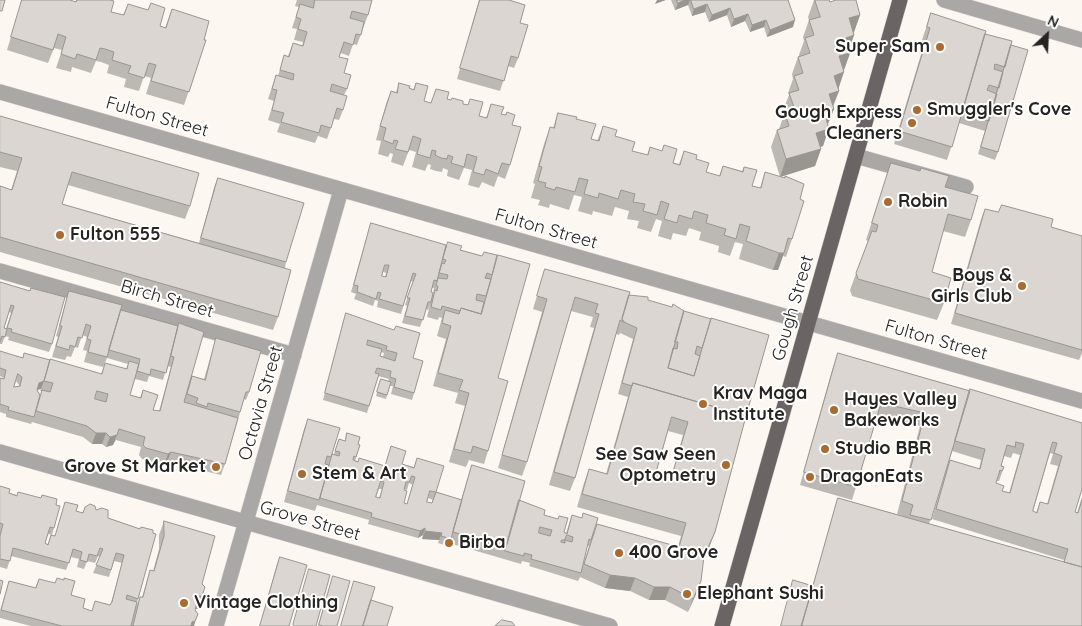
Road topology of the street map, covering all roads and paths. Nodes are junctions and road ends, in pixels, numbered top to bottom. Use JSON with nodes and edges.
{"nodes":[{"id":1,"x":900,"y":0,"type":"edge"},
{"id":2,"x":944,"y":0,"type":"edge"},
{"id":3,"x":1082,"y":40,"type":"edge"},
{"id":4,"x":0,"y":92,"type":"edge"},
{"id":5,"x":856,"y":156,"type":"junction"},
{"id":6,"x":966,"y":187,"type":"dead end"},
{"id":7,"x":341,"y":190,"type":"junction"},
{"id":8,"x":0,"y":272,"type":"edge"},
{"id":9,"x":808,"y":323,"type":"junction"},
{"id":10,"x":294,"y":355,"type":"junction"},
{"id":11,"x":1082,"y":401,"type":"edge"},
{"id":12,"x":0,"y":452,"type":"edge"},
{"id":13,"x":246,"y":522,"type":"junction"},
{"id":14,"x":216,"y":626,"type":"edge"},
{"id":15,"x":610,"y":626,"type":"edge"},
{"id":16,"x":722,"y":626,"type":"edge"}],
"edges":[{"from":1,"to":5,"type":"main road","name":"Gough Street"},
{"from":2,"to":3,"type":"street"},
{"from":4,"to":7,"type":"street","name":"Fulton Street"},
{"from":5,"to":6,"type":"street"},
{"from":5,"to":9,"type":"main road","name":"Gough Street"},
{"from":7,"to":9,"type":"street","name":"Fulton Street"},
{"from":7,"to":10,"type":"street","name":"Octavia Street"},
{"from":8,"to":10,"type":"street","name":"Birch Street"},
{"from":9,"to":11,"type":"street","name":"Fulton Street"},
{"from":9,"to":16,"type":"main road","name":"Gough Street"},
{"from":10,"to":13,"type":"street","name":"Octavia Street"},
{"from":12,"to":13,"type":"street","name":"Grove Street"},
{"from":13,"to":14,"type":"street","name":"Octavia Street"},
{"from":13,"to":15,"type":"street","name":"Grove Street"}]}
